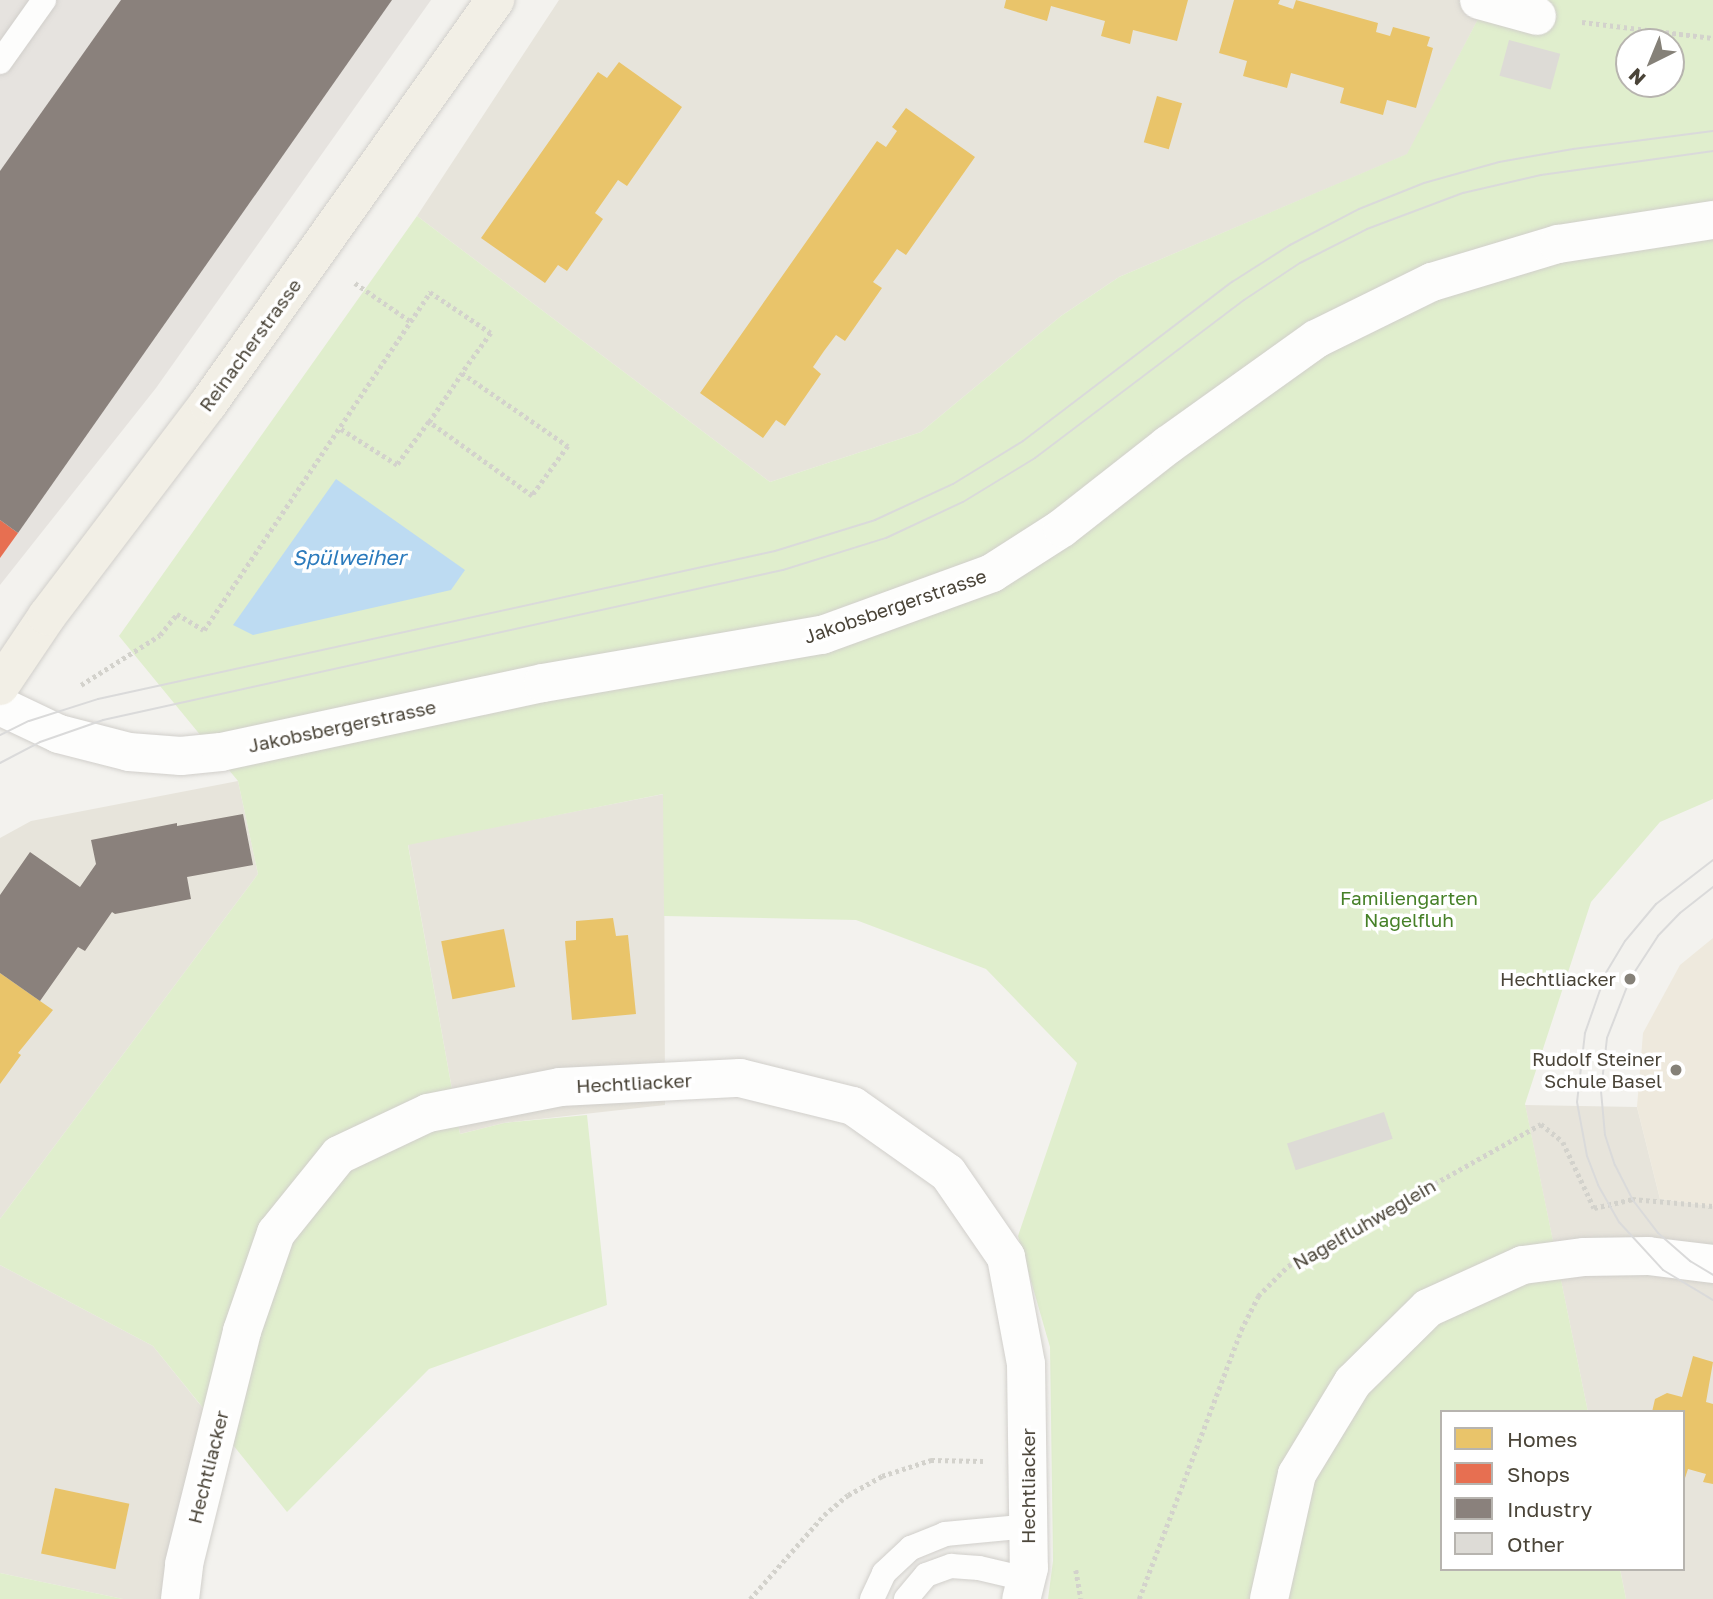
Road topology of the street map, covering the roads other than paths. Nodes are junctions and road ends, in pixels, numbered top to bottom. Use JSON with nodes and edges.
{"nodes":[{"id":1,"x":44,"y":0,"type":"edge"},
{"id":2,"x":495,"y":0,"type":"edge"},
{"id":3,"x":1479,"y":0,"type":"edge"},
{"id":4,"x":1537,"y":16,"type":"road end"},
{"id":5,"x":0,"y":62,"type":"edge"},
{"id":6,"x":1713,"y":220,"type":"edge"},
{"id":7,"x":0,"y":686,"type":"edge"},
{"id":8,"x":0,"y":706,"type":"edge"},
{"id":9,"x":1713,"y":1264,"type":"edge"},
{"id":10,"x":1029,"y":1526,"type":"junction"},
{"id":11,"x":1024,"y":1589,"type":"edge"},
{"id":12,"x":180,"y":1599,"type":"edge"},
{"id":13,"x":872,"y":1599,"type":"edge"},
{"id":14,"x":906,"y":1599,"type":"edge"},
{"id":15,"x":1269,"y":1599,"type":"edge"}],
"edges":[{"from":1,"to":5,"type":"lane"},
{"from":2,"to":7,"type":"main road","name":"Reinacherstrasse"},
{"from":3,"to":4,"type":"street"},
{"from":6,"to":8,"type":"street","name":"Jakobsbergerstrasse"},
{"from":9,"to":15,"type":"street"},
{"from":10,"to":11,"type":"street","name":"Hechtliacker"},
{"from":10,"to":12,"type":"street","name":"Hechtliacker"},
{"from":10,"to":13,"type":"lane"},
{"from":11,"to":14,"type":"lane"}]}
